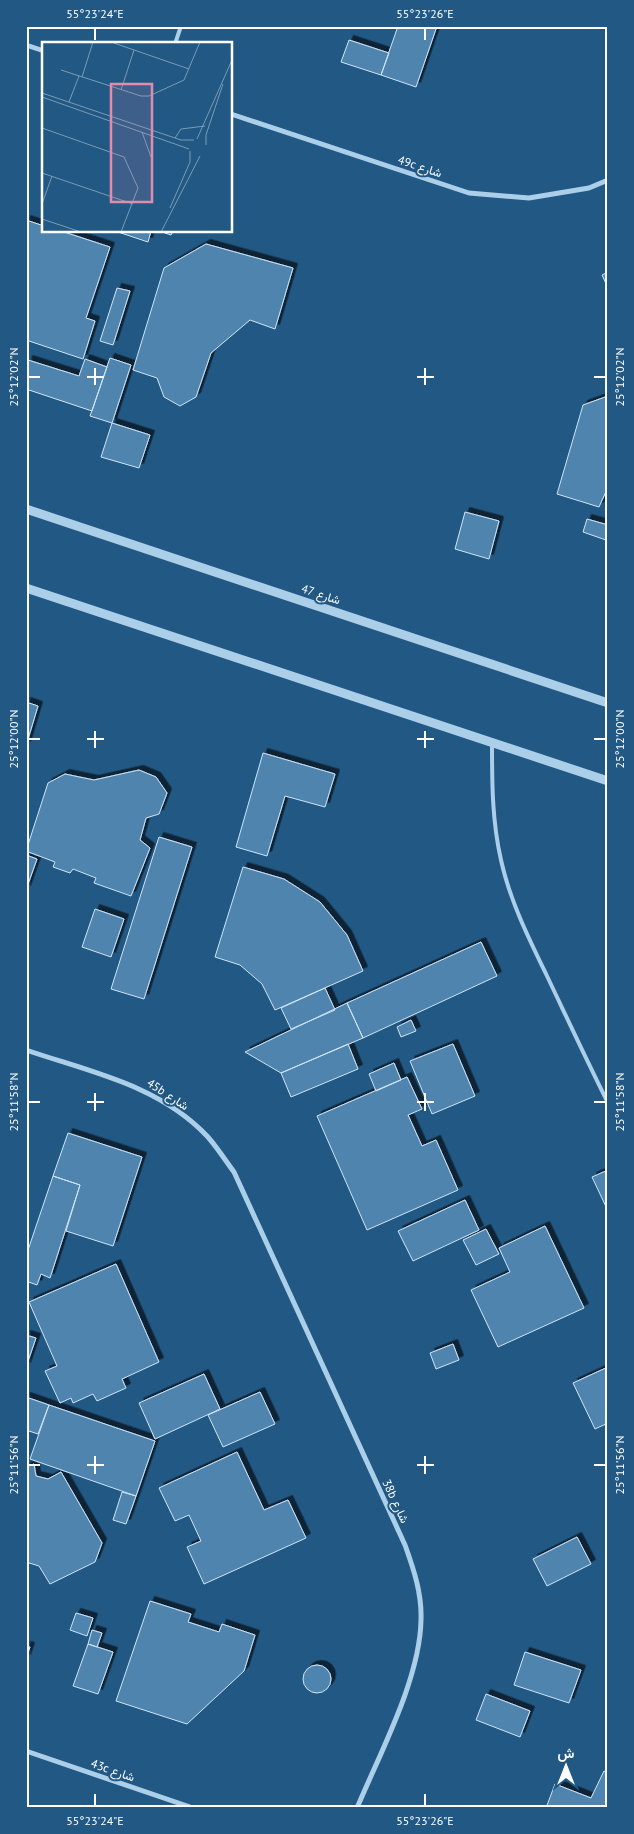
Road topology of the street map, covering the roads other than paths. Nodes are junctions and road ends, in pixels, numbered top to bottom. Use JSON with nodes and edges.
{"nodes":[{"id":1,"x":181,"y":26,"type":"edge"},
{"id":2,"x":176,"y":42,"type":"edge"},
{"id":3,"x":26,"y":45,"type":"edge"},
{"id":4,"x":42,"y":50,"type":"edge"},
{"id":5,"x":232,"y":114,"type":"edge"},
{"id":6,"x":608,"y":180,"type":"edge"},
{"id":7,"x":26,"y":509,"type":"edge"},
{"id":8,"x":26,"y":588,"type":"edge"},
{"id":9,"x":608,"y":703,"type":"edge"},
{"id":10,"x":492,"y":743,"type":"junction"},
{"id":11,"x":608,"y":781,"type":"edge"},
{"id":12,"x":26,"y":1050,"type":"edge"},
{"id":13,"x":608,"y":1103,"type":"edge"},
{"id":14,"x":253,"y":1214,"type":"joint"},
{"id":15,"x":26,"y":1751,"type":"edge"},
{"id":16,"x":193,"y":1808,"type":"edge"},
{"id":17,"x":358,"y":1808,"type":"edge"}],
"edges":[{"from":1,"to":2,"type":"lane"},
{"from":3,"to":4,"type":"street"},
{"from":5,"to":6,"type":"street","name":"49c شارع"},
{"from":7,"to":9,"type":"street","name":"شارع 47"},
{"from":8,"to":10,"type":"street"},
{"from":10,"to":11,"type":"street"},
{"from":10,"to":13,"type":"lane"},
{"from":12,"to":14,"type":"street","name":"45b شارع"},
{"from":14,"to":17,"type":"street","name":"38b شارع"},
{"from":15,"to":16,"type":"street","name":"43c شارع"}]}
